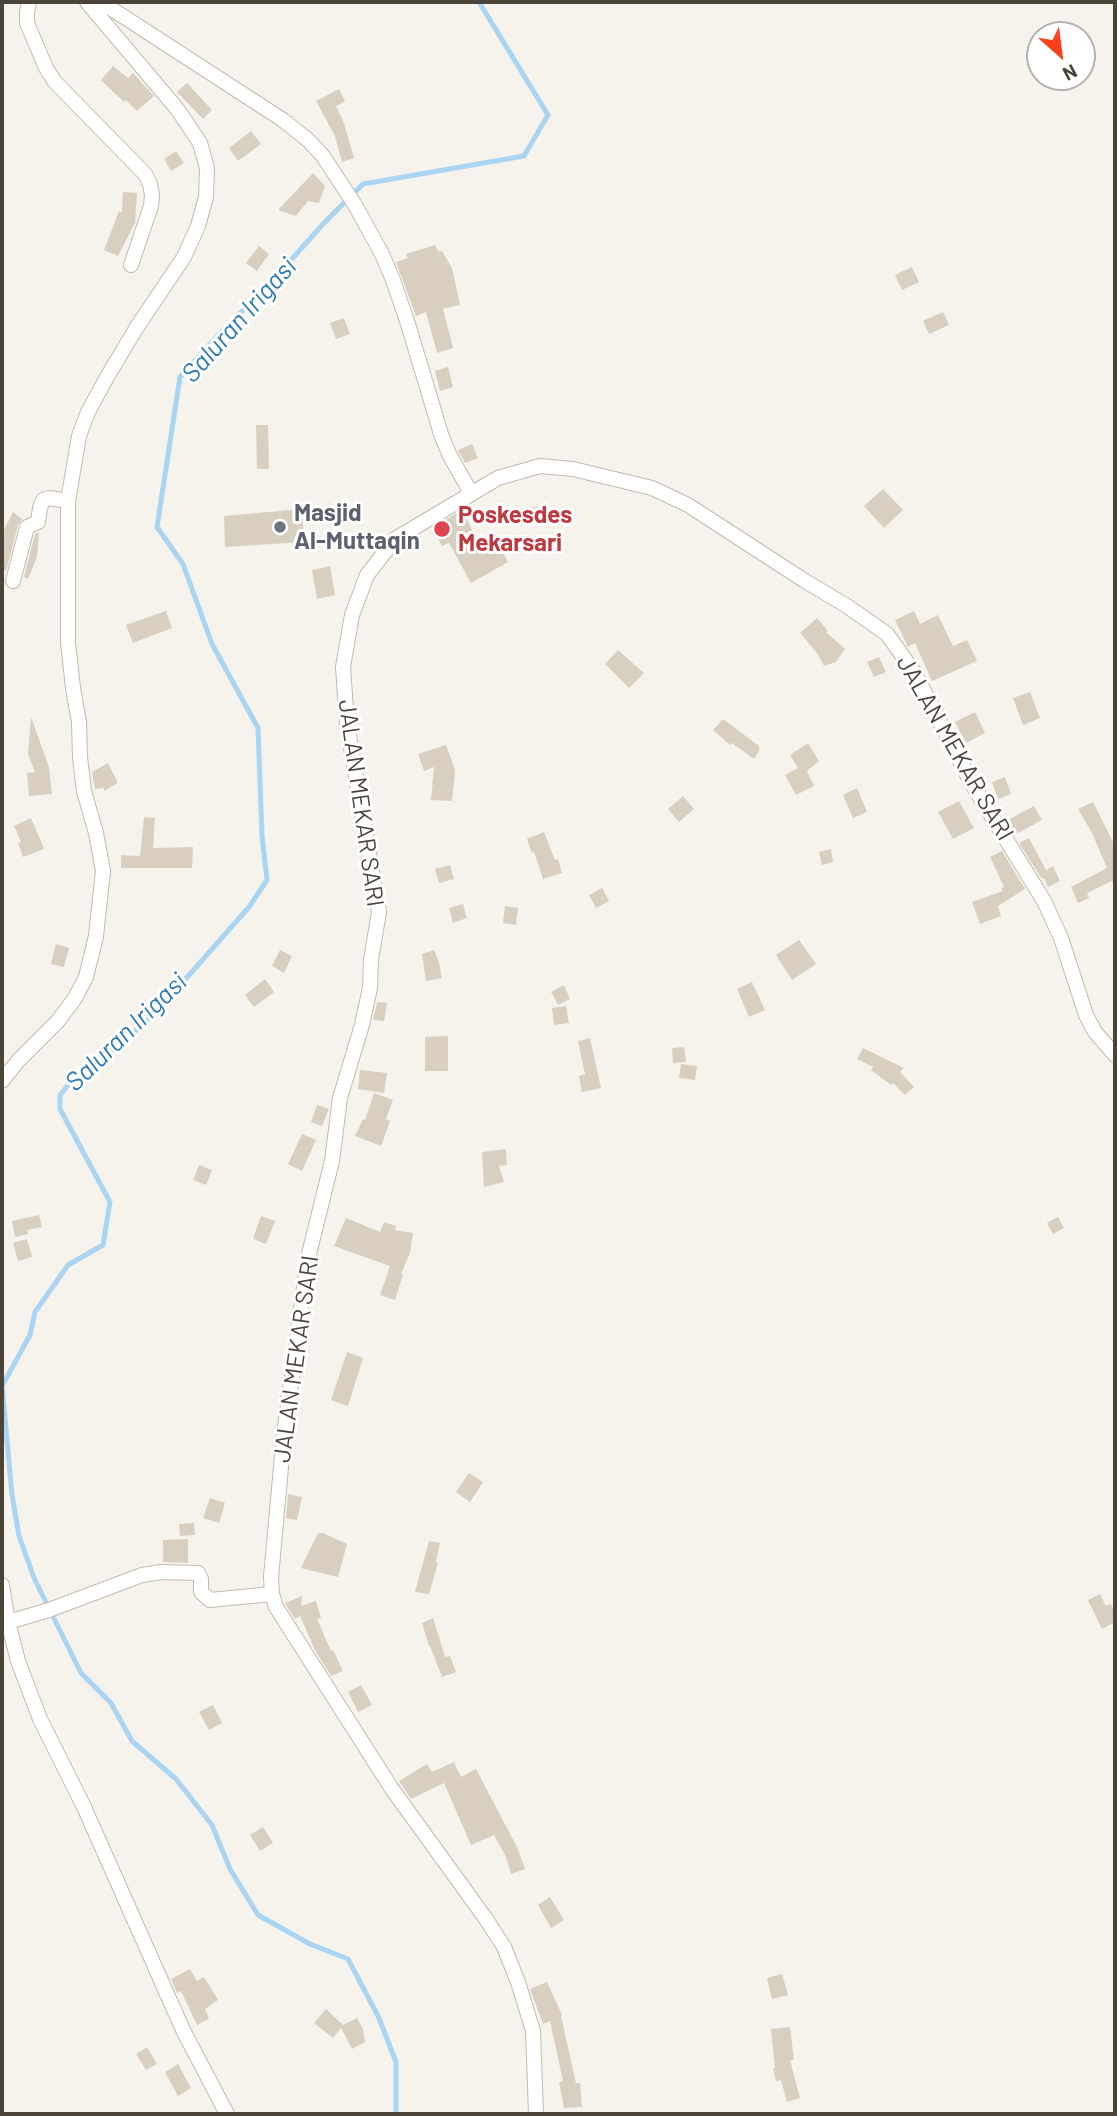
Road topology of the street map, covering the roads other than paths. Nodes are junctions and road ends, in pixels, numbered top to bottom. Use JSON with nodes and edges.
{"nodes":[{"id":1,"x":29,"y":2,"type":"edge"},
{"id":2,"x":87,"y":2,"type":"edge"},
{"id":3,"x":101,"y":2,"type":"edge"},
{"id":4,"x":131,"y":265,"type":"dead end"},
{"id":5,"x":471,"y":493,"type":"junction"},
{"id":6,"x":68,"y":501,"type":"junction"},
{"id":7,"x":13,"y":581,"type":"dead end"},
{"id":8,"x":1115,"y":1055,"type":"edge"},
{"id":9,"x":2,"y":1081,"type":"edge"},
{"id":10,"x":2,"y":1585,"type":"edge"},
{"id":11,"x":272,"y":1594,"type":"junction"},
{"id":12,"x":8,"y":1622,"type":"junction"},
{"id":13,"x":227,"y":2114,"type":"edge"},
{"id":14,"x":536,"y":2114,"type":"edge"}],
"edges":[{"from":1,"to":4,"type":"street"},
{"from":2,"to":6,"type":"street"},
{"from":3,"to":5,"type":"street"},
{"from":5,"to":8,"type":"street","name":"JALAN MEKAR SARI"},
{"from":5,"to":11,"type":"street","name":"JALAN MEKAR SARI"},
{"from":6,"to":7,"type":"street"},
{"from":6,"to":9,"type":"street"},
{"from":10,"to":12,"type":"street"},
{"from":11,"to":12,"type":"street"},
{"from":11,"to":14,"type":"street","name":"JALAN MEKAR SARI"},
{"from":12,"to":13,"type":"street"}]}
